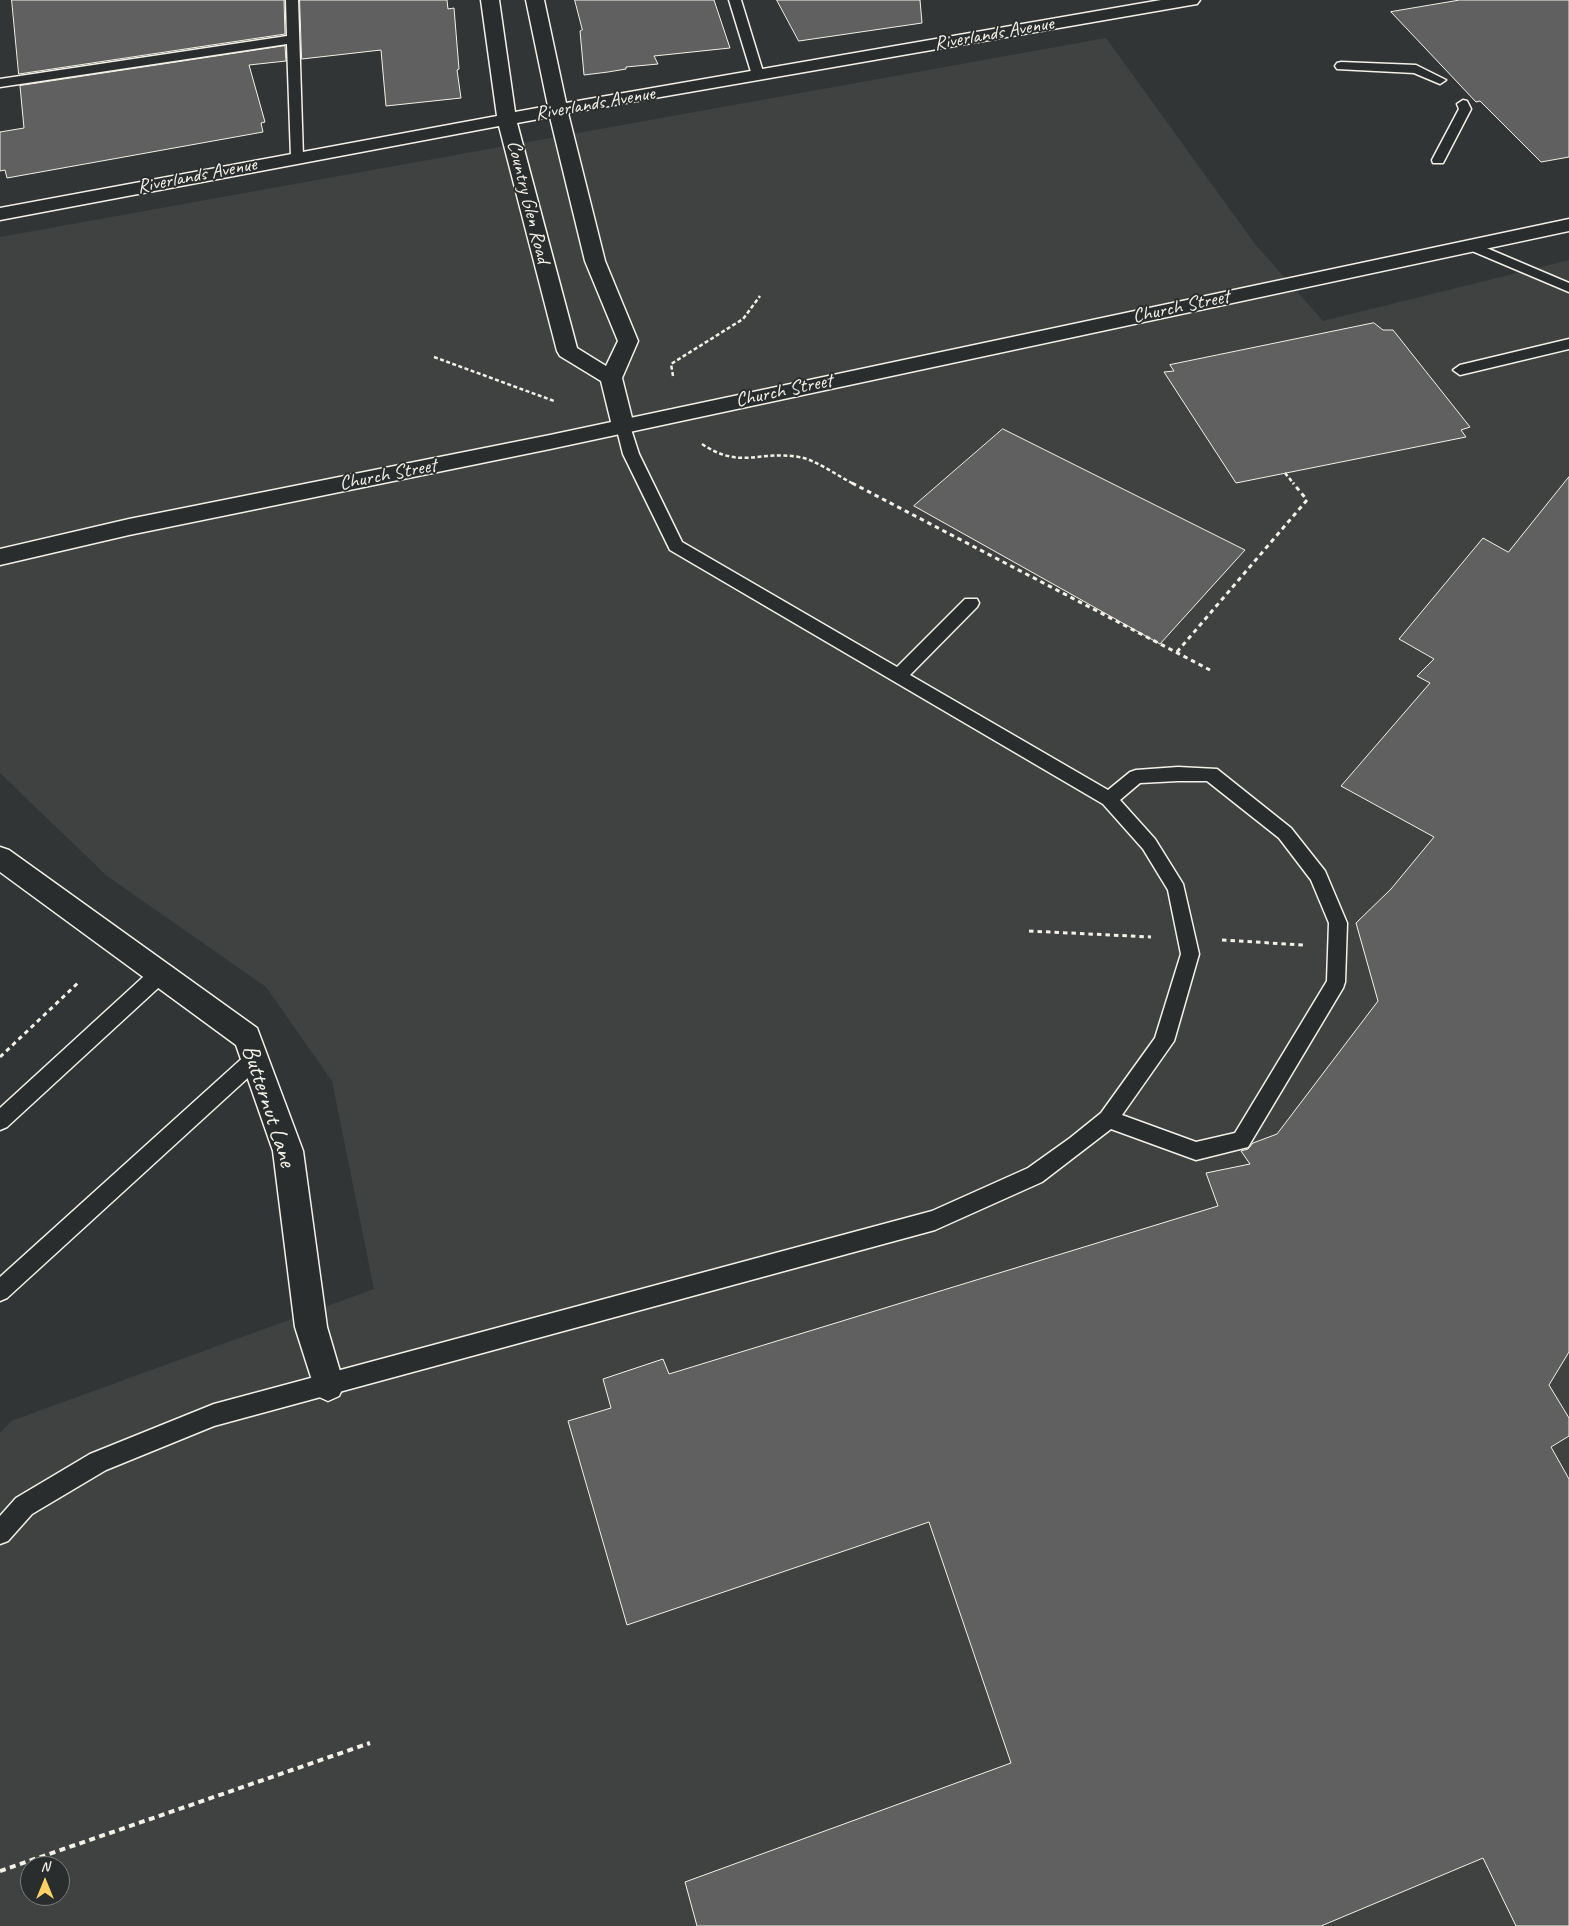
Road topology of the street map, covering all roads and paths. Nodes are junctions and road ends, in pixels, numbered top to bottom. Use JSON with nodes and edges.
{"nodes":[{"id":1,"x":292,"y":0,"type":"edge"},
{"id":2,"x":490,"y":0,"type":"edge"},
{"id":3,"x":535,"y":0,"type":"edge"},
{"id":4,"x":735,"y":0,"type":"edge"},
{"id":5,"x":1191,"y":0,"type":"edge"},
{"id":6,"x":294,"y":39,"type":"junction"},
{"id":7,"x":1341,"y":66,"type":"dead end"},
{"id":8,"x":758,"y":75,"type":"junction"},
{"id":9,"x":1440,"y":80,"type":"dead end"},
{"id":10,"x":0,"y":83,"type":"edge"},
{"id":11,"x":1463,"y":104,"type":"dead end"},
{"id":12,"x":558,"y":110,"type":"junction"},
{"id":13,"x":508,"y":120,"type":"junction"},
{"id":14,"x":297,"y":157,"type":"junction"},
{"id":15,"x":1438,"y":160,"type":"dead end"},
{"id":16,"x":0,"y":214,"type":"edge"},
{"id":17,"x":1569,"y":225,"type":"edge"},
{"id":18,"x":1470,"y":245,"type":"junction"},
{"id":19,"x":1569,"y":288,"type":"edge"},
{"id":20,"x":760,"y":296,"type":"dead end"},
{"id":21,"x":1569,"y":344,"type":"edge"},
{"id":22,"x":434,"y":357,"type":"dead end"},
{"id":23,"x":1460,"y":370,"type":"dead end"},
{"id":24,"x":673,"y":376,"type":"dead end"},
{"id":25,"x":610,"y":378,"type":"junction"},
{"id":26,"x":554,"y":401,"type":"dead end"},
{"id":27,"x":623,"y":426,"type":"junction"},
{"id":28,"x":700,"y":438,"type":"dead end"},
{"id":29,"x":1285,"y":473,"type":"dead end"},
{"id":30,"x":0,"y":558,"type":"edge"},
{"id":31,"x":971,"y":603,"type":"dead end"},
{"id":32,"x":1177,"y":652,"type":"junction"},
{"id":33,"x":1210,"y":670,"type":"dead end"},
{"id":34,"x":898,"y":675,"type":"junction"},
{"id":35,"x":1109,"y":799,"type":"junction"},
{"id":36,"x":0,"y":858,"type":"edge"},
{"id":37,"x":161,"y":973,"type":"junction"},
{"id":38,"x":80,"y":981,"type":"dead end"},
{"id":39,"x":0,"y":1057,"type":"edge"},
{"id":40,"x":255,"y":1059,"type":"junction"},
{"id":41,"x":1108,"y":1119,"type":"junction"},
{"id":42,"x":0,"y":1121,"type":"edge"},
{"id":43,"x":0,"y":1291,"type":"edge"},
{"id":44,"x":328,"y":1385,"type":"junction"},
{"id":45,"x":0,"y":1533,"type":"edge"},
{"id":46,"x":370,"y":1744,"type":"dead end"},
{"id":47,"x":0,"y":1871,"type":"edge"}],
"edges":[{"from":1,"to":6,"type":"lane"},
{"from":2,"to":13,"type":"street","name":"Country Glen Road"},
{"from":3,"to":12,"type":"street"},
{"from":4,"to":8,"type":"lane"},
{"from":5,"to":8,"type":"street","name":"Riverlands Avenue"},
{"from":6,"to":10,"type":"lane"},
{"from":6,"to":14,"type":"lane"},
{"from":7,"to":9,"type":"lane"},
{"from":8,"to":12,"type":"street","name":"Riverlands Avenue"},
{"from":11,"to":15,"type":"lane"},
{"from":12,"to":13,"type":"street","name":"Riverlands Avenue"},
{"from":12,"to":25,"type":"street"},
{"from":13,"to":14,"type":"street","name":"Riverlands Avenue"},
{"from":13,"to":25,"type":"street","name":"Country Glen Road"},
{"from":14,"to":16,"type":"street","name":"Riverlands Avenue"},
{"from":17,"to":18,"type":"street","name":"Church Street"},
{"from":18,"to":19,"type":"lane"},
{"from":18,"to":27,"type":"street","name":"Church Street"},
{"from":20,"to":24,"type":"path"},
{"from":21,"to":23,"type":"lane"},
{"from":22,"to":26,"type":"path"},
{"from":25,"to":27,"type":"street"},
{"from":27,"to":30,"type":"street","name":"Church Street"},
{"from":27,"to":34,"type":"lane"},
{"from":28,"to":32,"type":"path"},
{"from":29,"to":32,"type":"path"},
{"from":31,"to":34,"type":"lane"},
{"from":32,"to":33,"type":"path"},
{"from":34,"to":35,"type":"lane"},
{"from":35,"to":41,"type":"lane"},
{"from":35,"to":41,"type":"lane"},
{"from":36,"to":37,"type":"street","name":"Butternut Lane"},
{"from":37,"to":40,"type":"street","name":"Butternut Lane"},
{"from":37,"to":42,"type":"lane"},
{"from":38,"to":39,"type":"path"},
{"from":40,"to":43,"type":"lane"},
{"from":40,"to":44,"type":"street","name":"Butternut Lane"},
{"from":41,"to":44,"type":"lane"},
{"from":44,"to":45,"type":"lane"},
{"from":46,"to":47,"type":"path"}]}
